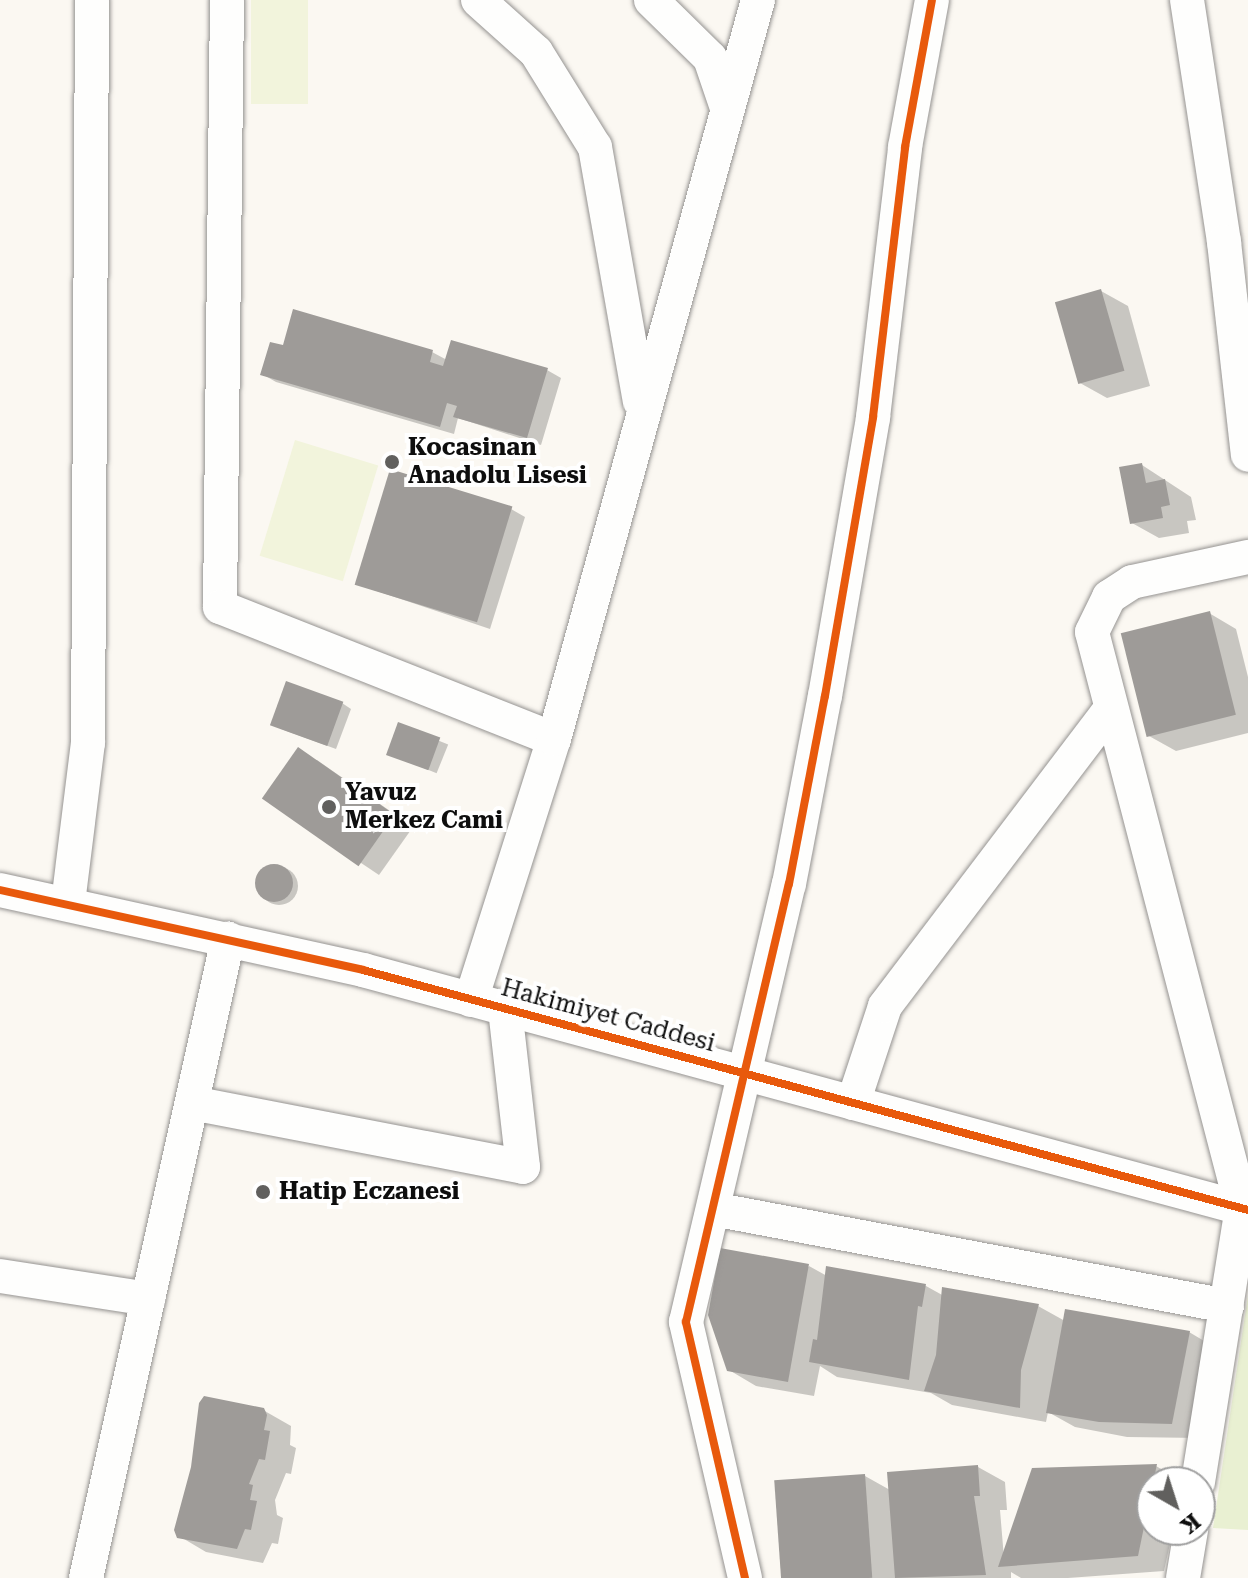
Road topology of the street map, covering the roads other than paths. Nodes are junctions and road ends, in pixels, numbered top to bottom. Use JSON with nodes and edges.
{"nodes":[{"id":1,"x":92,"y":0,"type":"edge"},
{"id":2,"x":227,"y":0,"type":"edge"},
{"id":3,"x":478,"y":0,"type":"edge"},
{"id":4,"x":651,"y":0,"type":"edge"},
{"id":5,"x":758,"y":0,"type":"edge"},
{"id":6,"x":932,"y":0,"type":"edge"},
{"id":7,"x":1187,"y":0,"type":"edge"},
{"id":8,"x":727,"y":108,"type":"junction"},
{"id":9,"x":642,"y":411,"type":"junction"},
{"id":10,"x":1248,"y":455,"type":"edge"},
{"id":11,"x":1248,"y":557,"type":"edge"},
{"id":12,"x":1109,"y":711,"type":"junction"},
{"id":13,"x":554,"y":739,"type":"junction"},
{"id":14,"x":0,"y":890,"type":"edge"},
{"id":15,"x":68,"y":903,"type":"junction"},
{"id":16,"x":228,"y":939,"type":"junction"},
{"id":17,"x":471,"y":1000,"type":"junction"},
{"id":18,"x":505,"y":1009,"type":"junction"},
{"id":19,"x":745,"y":1074,"type":"junction"},
{"id":20,"x":192,"y":1103,"type":"junction"},
{"id":21,"x":853,"y":1103,"type":"junction"},
{"id":22,"x":713,"y":1209,"type":"junction"},
{"id":23,"x":1245,"y":1209,"type":"edge"},
{"id":24,"x":0,"y":1276,"type":"edge"},
{"id":25,"x":148,"y":1299,"type":"junction"},
{"id":26,"x":1227,"y":1306,"type":"junction"},
{"id":27,"x":1201,"y":1466,"type":"edge"},
{"id":28,"x":1188,"y":1546,"type":"edge"},
{"id":29,"x":86,"y":1578,"type":"edge"},
{"id":30,"x":745,"y":1578,"type":"edge"},
{"id":31,"x":1183,"y":1578,"type":"edge"}],
"edges":[{"from":1,"to":15,"type":"street"},
{"from":2,"to":13,"type":"street"},
{"from":3,"to":9,"type":"street"},
{"from":4,"to":8,"type":"street"},
{"from":5,"to":8,"type":"street"},
{"from":6,"to":19,"type":"street"},
{"from":7,"to":10,"type":"street"},
{"from":8,"to":9,"type":"street"},
{"from":9,"to":13,"type":"street"},
{"from":11,"to":12,"type":"street"},
{"from":12,"to":21,"type":"street"},
{"from":12,"to":23,"type":"street"},
{"from":13,"to":17,"type":"street"},
{"from":14,"to":15,"type":"street","name":"Hakimiyet Caddesi"},
{"from":15,"to":16,"type":"street","name":"Hakimiyet Caddesi"},
{"from":16,"to":17,"type":"street","name":"Hakimiyet Caddesi"},
{"from":16,"to":20,"type":"street"},
{"from":17,"to":18,"type":"street","name":"Hakimiyet Caddesi"},
{"from":18,"to":19,"type":"street","name":"Hakimiyet Caddesi"},
{"from":18,"to":20,"type":"street"},
{"from":19,"to":21,"type":"street","name":"Hakimiyet Caddesi"},
{"from":19,"to":22,"type":"street"},
{"from":20,"to":25,"type":"street"},
{"from":21,"to":23,"type":"street","name":"Hakimiyet Caddesi"},
{"from":22,"to":26,"type":"street"},
{"from":22,"to":30,"type":"street"},
{"from":23,"to":26,"type":"street"},
{"from":24,"to":25,"type":"street"},
{"from":25,"to":29,"type":"street"},
{"from":26,"to":27,"type":"street"},
{"from":28,"to":31,"type":"street"}]}
